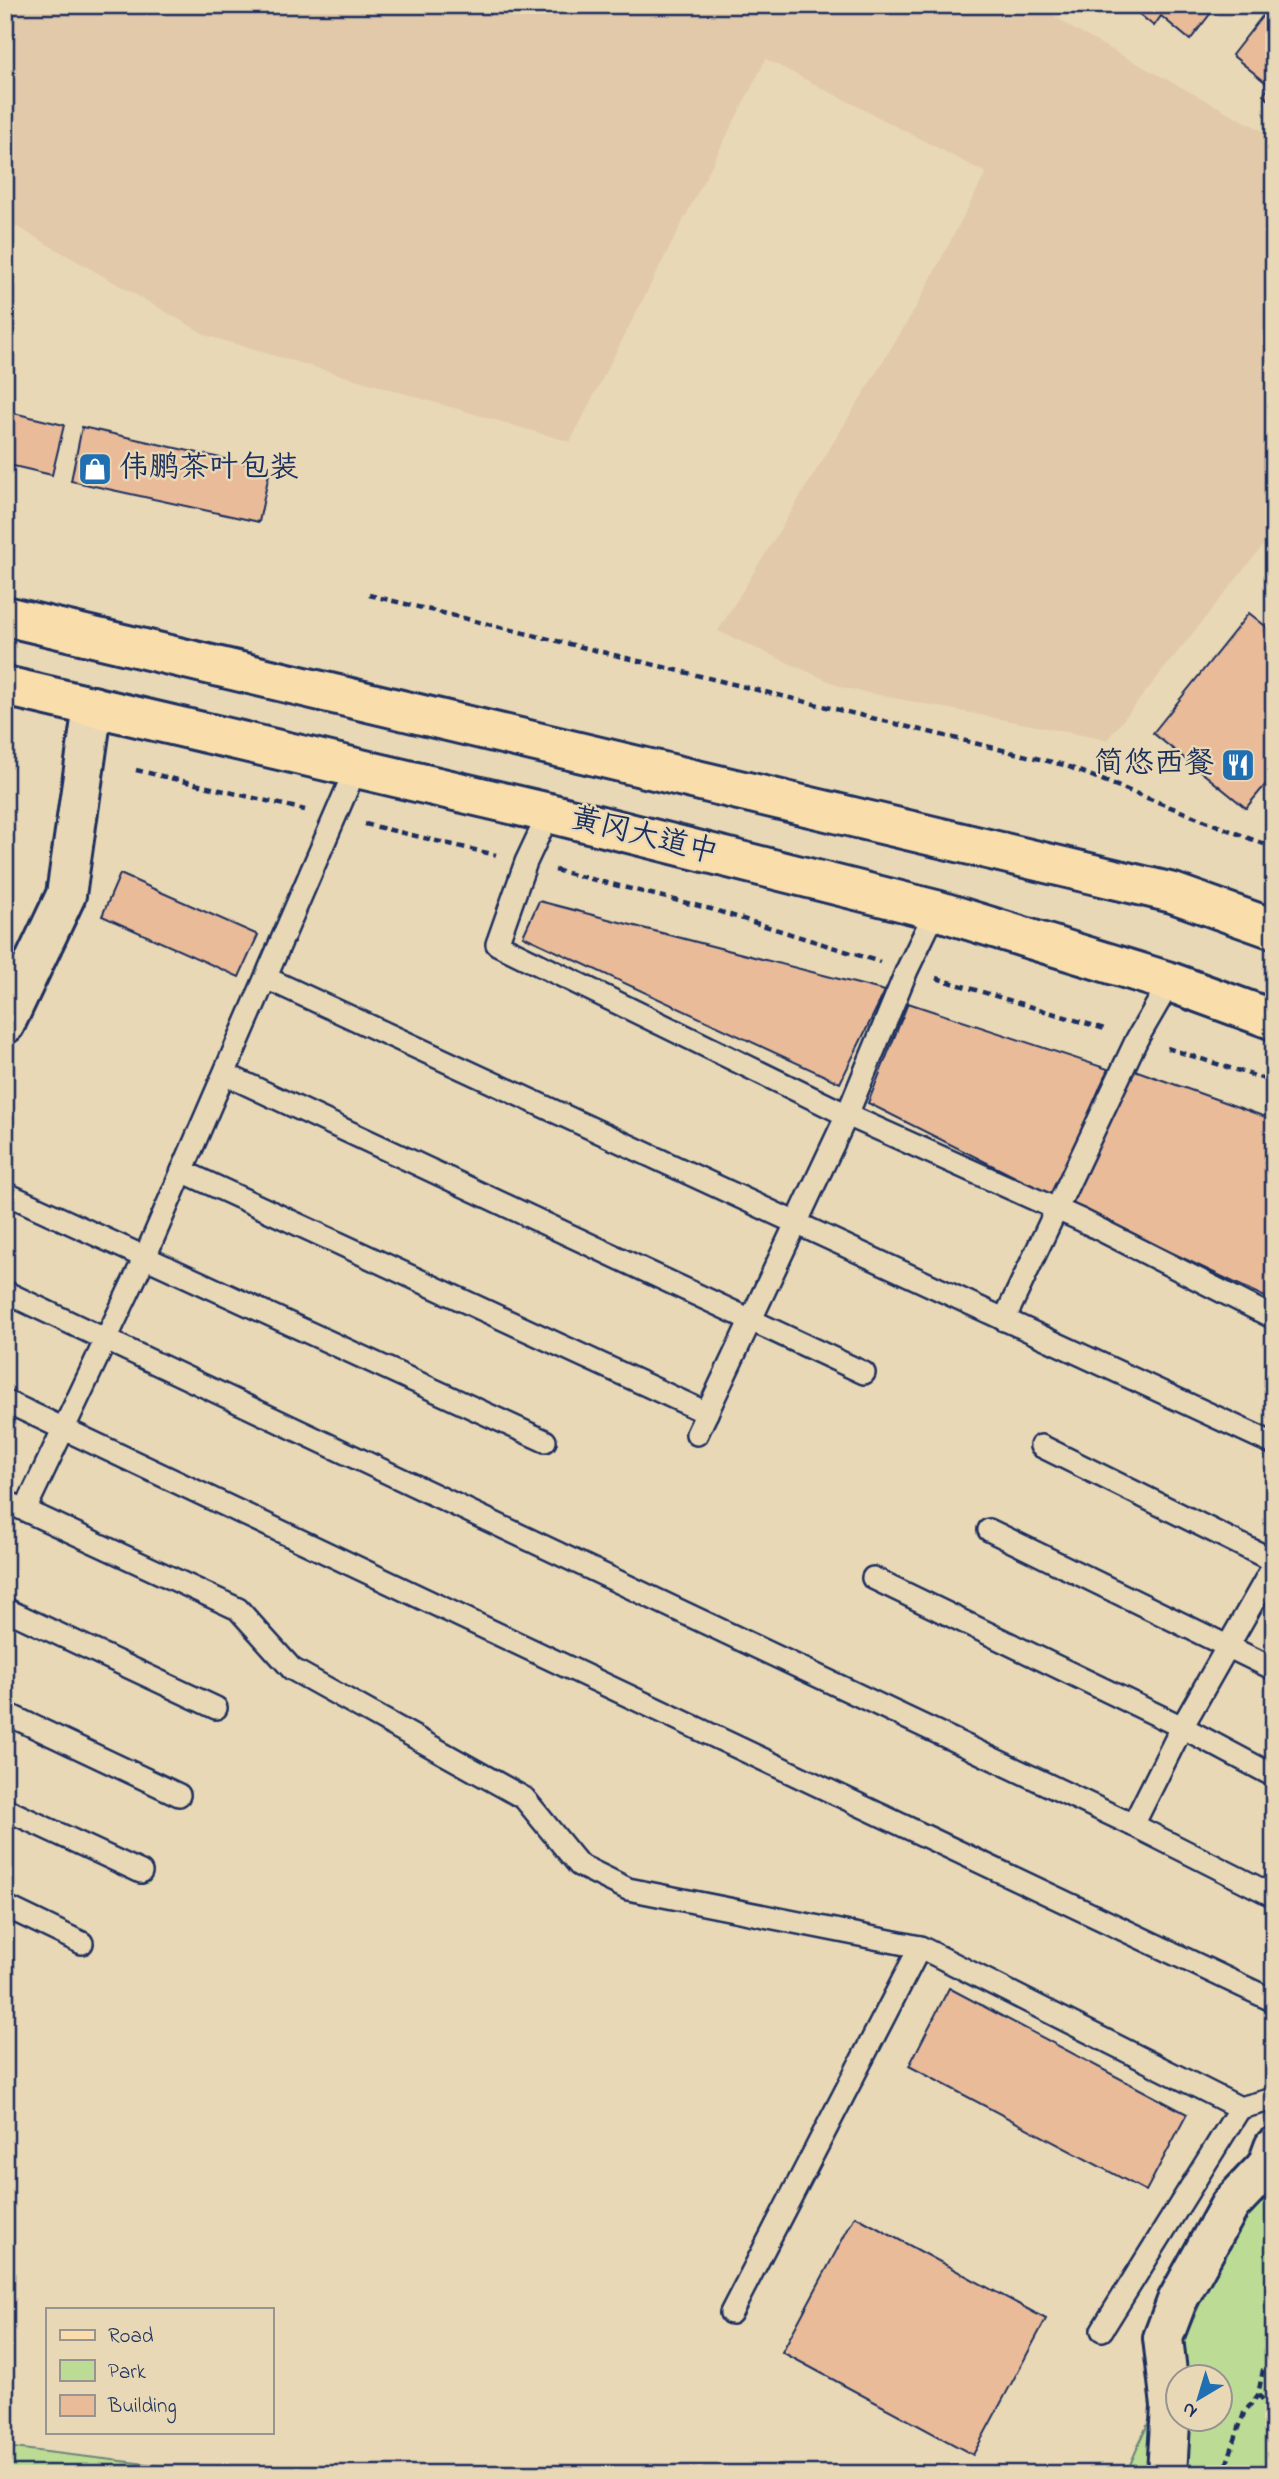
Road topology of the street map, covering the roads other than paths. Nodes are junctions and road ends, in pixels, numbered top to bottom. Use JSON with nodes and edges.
{"nodes":[{"id":1,"x":5,"y":616,"type":"edge"},
{"id":2,"x":5,"y":685,"type":"edge"},
{"id":3,"x":93,"y":706,"type":"junction"},
{"id":4,"x":356,"y":768,"type":"junction"},
{"id":5,"x":549,"y":813,"type":"junction"},
{"id":6,"x":936,"y":910,"type":"junction"},
{"id":7,"x":1274,"y":929,"type":"edge"},
{"id":8,"x":266,"y":978,"type":"junction"},
{"id":9,"x":1170,"y":982,"type":"junction"},
{"id":10,"x":1274,"y":1020,"type":"edge"},
{"id":11,"x":5,"y":1024,"type":"edge"},
{"id":12,"x":225,"y":1074,"type":"junction"},
{"id":13,"x":847,"y":1115,"type":"junction"},
{"id":14,"x":182,"y":1171,"type":"junction"},
{"id":15,"x":5,"y":1193,"type":"edge"},
{"id":16,"x":1057,"y":1209,"type":"junction"},
{"id":17,"x":796,"y":1225,"type":"junction"},
{"id":18,"x":145,"y":1257,"type":"junction"},
{"id":19,"x":5,"y":1292,"type":"edge"},
{"id":20,"x":1274,"y":1318,"type":"edge"},
{"id":21,"x":751,"y":1319,"type":"junction"},
{"id":22,"x":1004,"y":1320,"type":"junction"},
{"id":23,"x":106,"y":1340,"type":"junction"},
{"id":24,"x":864,"y":1373,"type":"dead end"},
{"id":25,"x":5,"y":1401,"type":"edge"},
{"id":26,"x":707,"y":1413,"type":"junction"},
{"id":27,"x":63,"y":1428,"type":"junction"},
{"id":28,"x":698,"y":1434,"type":"dead end"},
{"id":29,"x":545,"y":1441,"type":"dead end"},
{"id":30,"x":1274,"y":1444,"type":"edge"},
{"id":31,"x":1041,"y":1446,"type":"dead end"},
{"id":32,"x":15,"y":1506,"type":"edge"},
{"id":33,"x":989,"y":1530,"type":"dead end"},
{"id":34,"x":1274,"y":1563,"type":"edge"},
{"id":35,"x":873,"y":1578,"type":"dead end"},
{"id":36,"x":5,"y":1609,"type":"edge"},
{"id":37,"x":1228,"y":1646,"type":"junction"},
{"id":38,"x":1274,"y":1669,"type":"edge"},
{"id":39,"x":216,"y":1709,"type":"dead end"},
{"id":40,"x":5,"y":1713,"type":"edge"},
{"id":41,"x":1182,"y":1727,"type":"junction"},
{"id":42,"x":1274,"y":1776,"type":"edge"},
{"id":43,"x":179,"y":1795,"type":"dead end"},
{"id":44,"x":5,"y":1809,"type":"edge"},
{"id":45,"x":1132,"y":1825,"type":"junction"},
{"id":46,"x":141,"y":1872,"type":"dead end"},
{"id":47,"x":1274,"y":1896,"type":"edge"},
{"id":48,"x":5,"y":1906,"type":"edge"},
{"id":49,"x":82,"y":1943,"type":"dead end"},
{"id":50,"x":920,"y":1947,"type":"junction"},
{"id":51,"x":1274,"y":2001,"type":"edge"},
{"id":52,"x":1274,"y":2099,"type":"edge"},
{"id":53,"x":1240,"y":2108,"type":"junction"},
{"id":54,"x":1270,"y":2156,"type":"edge"},
{"id":55,"x":731,"y":2313,"type":"dead end"},
{"id":56,"x":1102,"y":2330,"type":"dead end"},
{"id":57,"x":1167,"y":2474,"type":"edge"}],
"edges":[{"from":1,"to":7,"type":"main road"},
{"from":2,"to":3,"type":"main road","name":"黄冈大道中"},
{"from":3,"to":4,"type":"main road","name":"黄冈大道中"},
{"from":3,"to":11,"type":"street"},
{"from":4,"to":5,"type":"main road","name":"黄冈大道中"},
{"from":4,"to":8,"type":"lane"},
{"from":5,"to":6,"type":"main road","name":"黄冈大道中"},
{"from":5,"to":13,"type":"lane"},
{"from":6,"to":9,"type":"main road","name":"黄冈大道中"},
{"from":6,"to":13,"type":"lane"},
{"from":8,"to":12,"type":"lane"},
{"from":8,"to":17,"type":"lane"},
{"from":9,"to":10,"type":"main road","name":"黄冈大道中"},
{"from":9,"to":16,"type":"lane"},
{"from":12,"to":14,"type":"lane"},
{"from":12,"to":21,"type":"lane"},
{"from":13,"to":16,"type":"lane"},
{"from":13,"to":17,"type":"lane"},
{"from":14,"to":18,"type":"lane"},
{"from":14,"to":26,"type":"lane"},
{"from":15,"to":18,"type":"lane"},
{"from":16,"to":20,"type":"lane"},
{"from":16,"to":22,"type":"lane"},
{"from":17,"to":21,"type":"lane"},
{"from":17,"to":22,"type":"lane"},
{"from":18,"to":23,"type":"lane"},
{"from":18,"to":29,"type":"lane"},
{"from":19,"to":23,"type":"lane"},
{"from":21,"to":24,"type":"lane"},
{"from":21,"to":26,"type":"lane"},
{"from":22,"to":30,"type":"lane"},
{"from":23,"to":27,"type":"lane"},
{"from":23,"to":45,"type":"lane"},
{"from":25,"to":27,"type":"lane"},
{"from":26,"to":28,"type":"lane"},
{"from":27,"to":32,"type":"lane"},
{"from":27,"to":51,"type":"lane"},
{"from":31,"to":34,"type":"lane"},
{"from":32,"to":50,"type":"lane"},
{"from":33,"to":37,"type":"lane"},
{"from":34,"to":37,"type":"lane"},
{"from":35,"to":41,"type":"lane"},
{"from":36,"to":39,"type":"lane"},
{"from":37,"to":38,"type":"lane"},
{"from":37,"to":41,"type":"lane"},
{"from":40,"to":43,"type":"lane"},
{"from":41,"to":42,"type":"lane"},
{"from":41,"to":45,"type":"lane"},
{"from":44,"to":46,"type":"lane"},
{"from":45,"to":47,"type":"lane"},
{"from":48,"to":49,"type":"lane"},
{"from":50,"to":53,"type":"lane"},
{"from":50,"to":55,"type":"lane"},
{"from":52,"to":53,"type":"lane"},
{"from":53,"to":56,"type":"lane"},
{"from":54,"to":57,"type":"street"}]}
